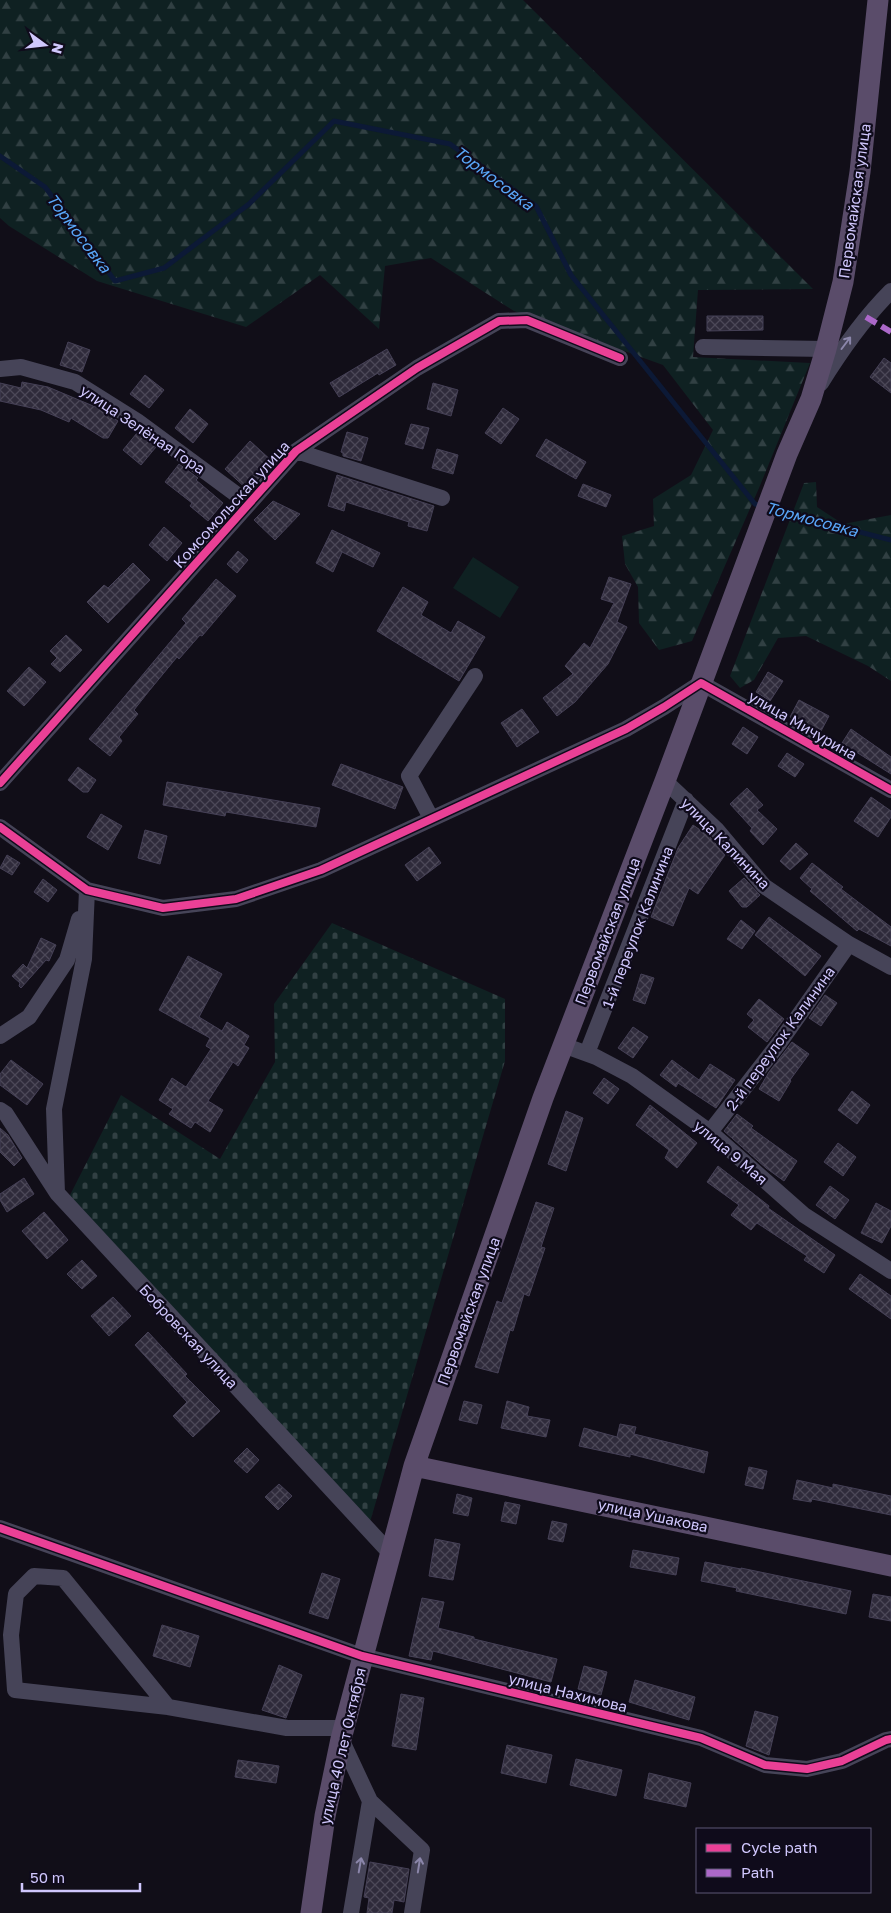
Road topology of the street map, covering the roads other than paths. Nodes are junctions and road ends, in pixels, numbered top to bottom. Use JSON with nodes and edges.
{"nodes":[{"id":1,"x":878,"y":0,"type":"edge"},
{"id":2,"x":891,"y":291,"type":"edge"},
{"id":3,"x":703,"y":347,"type":"dead end"},
{"id":4,"x":826,"y":349,"type":"junction"},
{"id":5,"x":620,"y":358,"type":"dead end"},
{"id":6,"x":0,"y":369,"type":"edge"},
{"id":7,"x":811,"y":399,"type":"junction"},
{"id":8,"x":296,"y":451,"type":"junction"},
{"id":9,"x":442,"y":498,"type":"dead end"},
{"id":10,"x":248,"y":503,"type":"junction"},
{"id":11,"x":474,"y":676,"type":"dead end"},
{"id":12,"x":701,"y":683,"type":"junction"},
{"id":13,"x":665,"y":781,"type":"junction"},
{"id":14,"x":0,"y":783,"type":"edge"},
{"id":15,"x":891,"y":790,"type":"edge"},
{"id":16,"x":686,"y":800,"type":"junction"},
{"id":17,"x":431,"y":818,"type":"junction"},
{"id":18,"x":0,"y":827,"type":"edge"},
{"id":19,"x":86,"y":890,"type":"junction"},
{"id":20,"x":849,"y":944,"type":"junction"},
{"id":21,"x":891,"y":967,"type":"edge"},
{"id":22,"x":0,"y":1036,"type":"edge"},
{"id":23,"x":563,"y":1045,"type":"junction"},
{"id":24,"x":587,"y":1053,"type":"junction"},
{"id":25,"x":0,"y":1110,"type":"edge"},
{"id":26,"x":710,"y":1132,"type":"junction"},
{"id":27,"x":57,"y":1193,"type":"junction"},
{"id":28,"x":891,"y":1271,"type":"edge"},
{"id":29,"x":414,"y":1466,"type":"junction"},
{"id":30,"x":0,"y":1528,"type":"edge"},
{"id":31,"x":391,"y":1554,"type":"junction"},
{"id":32,"x":891,"y":1566,"type":"edge"},
{"id":33,"x":362,"y":1656,"type":"junction"},
{"id":34,"x":168,"y":1707,"type":"junction"},
{"id":35,"x":342,"y":1733,"type":"junction"},
{"id":36,"x":891,"y":1739,"type":"edge"},
{"id":37,"x":370,"y":1801,"type":"junction"},
{"id":38,"x":311,"y":1913,"type":"edge"},
{"id":39,"x":351,"y":1913,"type":"edge"},
{"id":40,"x":412,"y":1913,"type":"edge"}],
"edges":[{"from":1,"to":4,"type":"main road","name":"Первомайская улица"},
{"from":7,"to":2,"type":"street","name":"Первомайская улица","one_way":true},
{"from":3,"to":4,"type":"street"},
{"from":4,"to":7,"type":"main road","name":"Первомайская улица"},
{"from":5,"to":8,"type":"street","name":"Комсомольская улица"},
{"from":6,"to":10,"type":"street","name":"улица Зелёная Гора"},
{"from":7,"to":12,"type":"main road","name":"Первомайская улица"},
{"from":8,"to":9,"type":"street"},
{"from":8,"to":10,"type":"street","name":"Комсомольская улица"},
{"from":10,"to":14,"type":"street","name":"Комсомольская улица"},
{"from":11,"to":17,"type":"street"},
{"from":12,"to":13,"type":"main road","name":"Первомайская улица"},
{"from":12,"to":15,"type":"street","name":"улица Мичурина"},
{"from":12,"to":17,"type":"street"},
{"from":13,"to":16,"type":"street","name":"улица Калинина"},
{"from":13,"to":23,"type":"main road","name":"Первомайская улица"},
{"from":16,"to":20,"type":"street","name":"улица Калинина"},
{"from":16,"to":24,"type":"street","name":"1-й переулок Калинина"},
{"from":17,"to":19,"type":"street"},
{"from":18,"to":19,"type":"street"},
{"from":19,"to":22,"type":"street"},
{"from":19,"to":27,"type":"street"},
{"from":20,"to":21,"type":"street","name":"улица Калинина"},
{"from":20,"to":26,"type":"street","name":"2-й переулок Калинина"},
{"from":23,"to":24,"type":"street","name":"улица 9 Мая"},
{"from":23,"to":29,"type":"main road","name":"Первомайская улица"},
{"from":24,"to":26,"type":"street","name":"улица 9 Мая"},
{"from":25,"to":27,"type":"street","name":"Бобровская улица"},
{"from":26,"to":28,"type":"street","name":"улица 9 Мая"},
{"from":27,"to":31,"type":"street","name":"Бобровская улица"},
{"from":29,"to":31,"type":"main road","name":"улица 40 лет Октября"},
{"from":29,"to":32,"type":"main road","name":"улица Ушакова"},
{"from":30,"to":33,"type":"street","name":"улица Нахимова"},
{"from":31,"to":33,"type":"main road","name":"улица 40 лет Октября"},
{"from":33,"to":35,"type":"main road","name":"улица 40 лет Октября"},
{"from":33,"to":36,"type":"street","name":"улица Нахимова"},
{"from":34,"to":34,"type":"street"},
{"from":34,"to":35,"type":"street"},
{"from":35,"to":37,"type":"street"},
{"from":35,"to":38,"type":"main road","name":"улица 40 лет Октября"},
{"from":39,"to":37,"type":"street","one_way":true},
{"from":40,"to":37,"type":"street","one_way":true}]}
